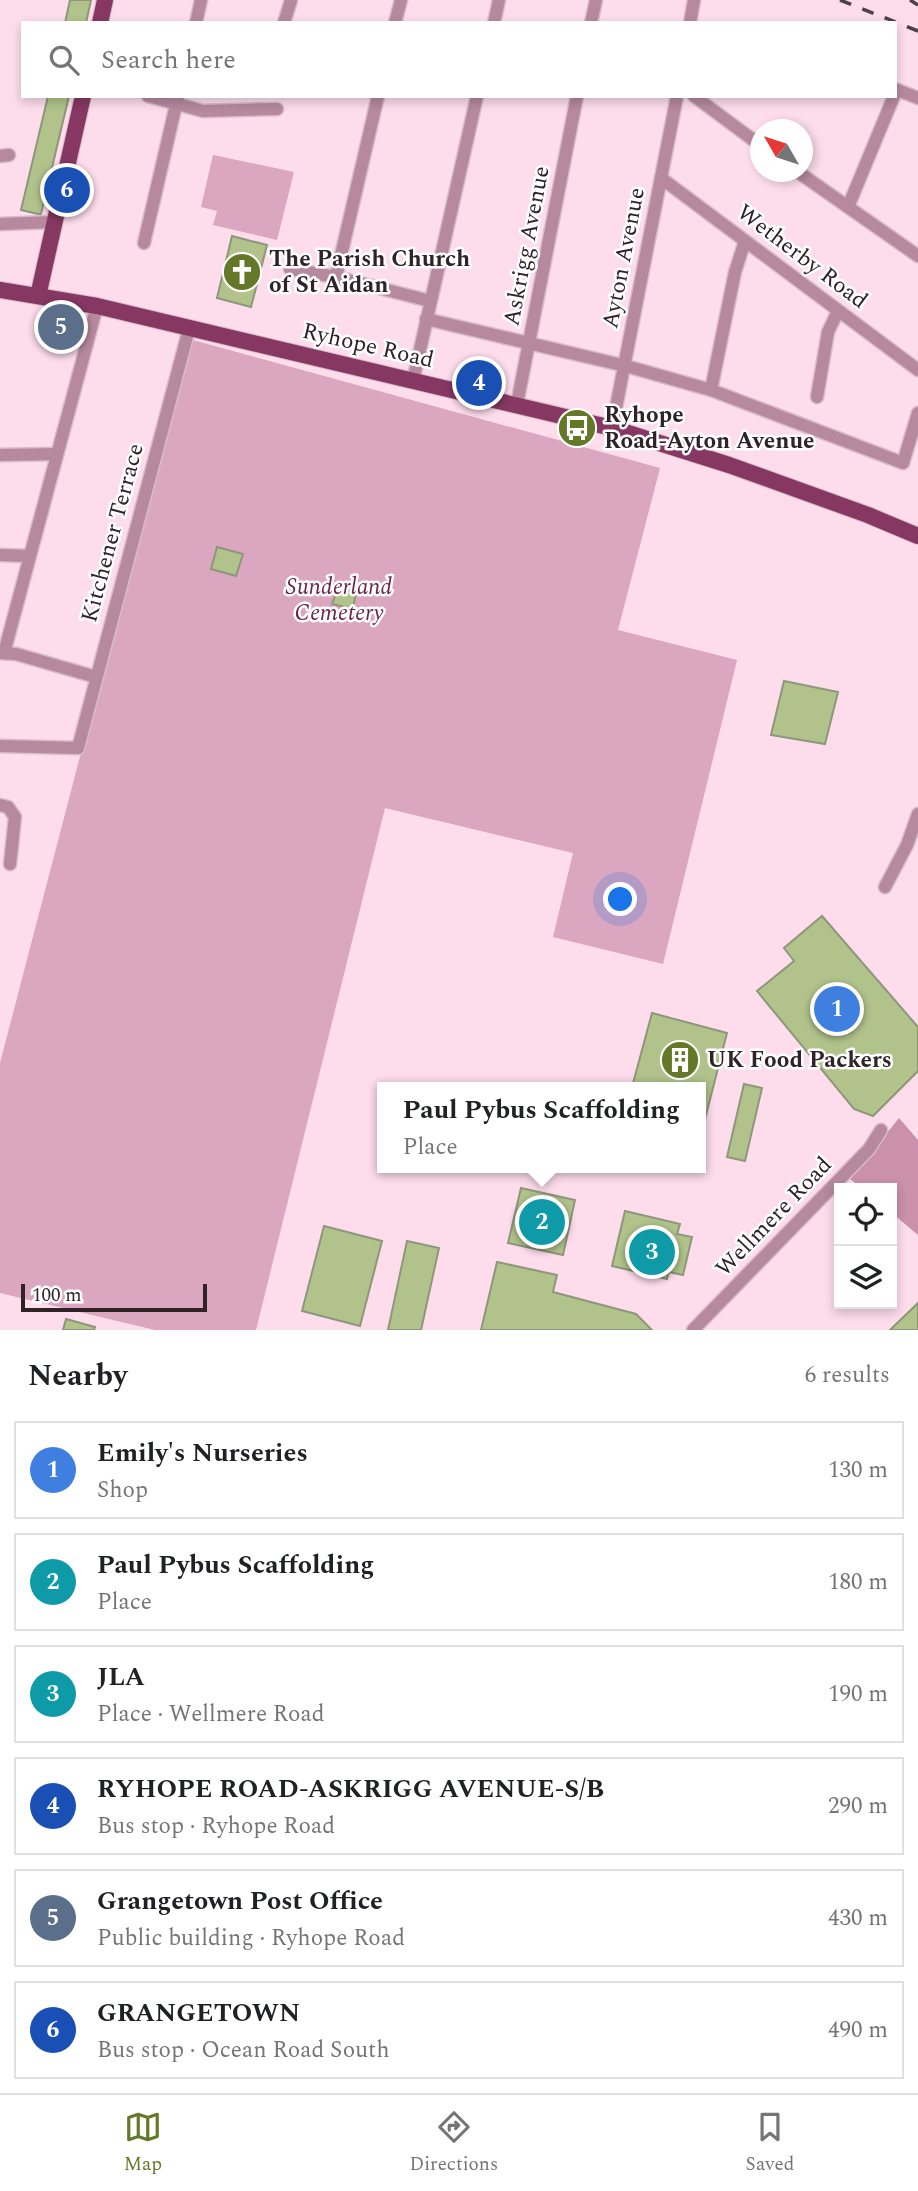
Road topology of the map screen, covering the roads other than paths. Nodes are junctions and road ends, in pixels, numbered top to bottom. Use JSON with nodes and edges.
{"nodes":[{"id":1,"x":104,"y":0,"type":"edge"},
{"id":2,"x":201,"y":0,"type":"edge"},
{"id":3,"x":290,"y":0,"type":"edge"},
{"id":4,"x":401,"y":0,"type":"edge"},
{"id":5,"x":499,"y":0,"type":"edge"},
{"id":6,"x":596,"y":0,"type":"edge"},
{"id":7,"x":694,"y":0,"type":"edge"},
{"id":8,"x":100,"y":21,"type":"edge"},
{"id":9,"x":196,"y":21,"type":"edge"},
{"id":10,"x":285,"y":21,"type":"edge"},
{"id":11,"x":396,"y":21,"type":"edge"},
{"id":12,"x":494,"y":21,"type":"edge"},
{"id":13,"x":591,"y":21,"type":"edge"},
{"id":14,"x":690,"y":21,"type":"edge"},
{"id":15,"x":897,"y":93,"type":"edge"},
{"id":16,"x":83,"y":98,"type":"edge"},
{"id":17,"x":378,"y":98,"type":"edge"},
{"id":18,"x":477,"y":98,"type":"edge"},
{"id":19,"x":577,"y":98,"type":"edge"},
{"id":20,"x":677,"y":98,"type":"edge"},
{"id":21,"x":697,"y":98,"type":"edge"},
{"id":22,"x":893,"y":98,"type":"edge"},
{"id":23,"x":918,"y":98,"type":"edge"},
{"id":24,"x":177,"y":100,"type":"edge"},
{"id":25,"x":277,"y":110,"type":"dead end"},
{"id":26,"x":750,"y":137,"type":"edge"},
{"id":27,"x":661,"y":178,"type":"junction"},
{"id":28,"x":812,"y":182,"type":"edge"},
{"id":29,"x":848,"y":207,"type":"junction"},
{"id":30,"x":53,"y":222,"type":"junction"},
{"id":31,"x":0,"y":224,"type":"edge"},
{"id":32,"x":745,"y":242,"type":"junction"},
{"id":33,"x":144,"y":243,"type":"dead end"},
{"id":34,"x":918,"y":256,"type":"edge"},
{"id":35,"x":290,"y":269,"type":"dead end"},
{"id":36,"x":336,"y":277,"type":"junction"},
{"id":37,"x":0,"y":290,"type":"edge"},
{"id":38,"x":37,"y":296,"type":"junction"},
{"id":39,"x":430,"y":301,"type":"junction"},
{"id":40,"x":97,"y":306,"type":"junction"},
{"id":41,"x":838,"y":311,"type":"junction"},
{"id":42,"x":426,"y":319,"type":"junction"},
{"id":43,"x":188,"y":329,"type":"junction"},
{"id":44,"x":530,"y":342,"type":"junction"},
{"id":45,"x":625,"y":366,"type":"junction"},
{"id":46,"x":918,"y":370,"type":"edge"},
{"id":47,"x":413,"y":380,"type":"junction"},
{"id":48,"x":711,"y":390,"type":"junction"},
{"id":49,"x":817,"y":397,"type":"dead end"},
{"id":50,"x":517,"y":404,"type":"junction"},
{"id":51,"x":918,"y":413,"type":"edge"},
{"id":52,"x":612,"y":428,"type":"junction"},
{"id":53,"x":57,"y":454,"type":"junction"},
{"id":54,"x":0,"y":455,"type":"edge"},
{"id":55,"x":918,"y":536,"type":"edge"},
{"id":56,"x":0,"y":555,"type":"edge"},
{"id":57,"x":29,"y":556,"type":"junction"},
{"id":58,"x":2,"y":653,"type":"edge"},
{"id":59,"x":96,"y":677,"type":"junction"},
{"id":60,"x":0,"y":746,"type":"edge"},
{"id":61,"x":0,"y":805,"type":"edge"},
{"id":62,"x":918,"y":814,"type":"edge"},
{"id":63,"x":913,"y":847,"type":"edge"},
{"id":64,"x":10,"y":864,"type":"dead end"},
{"id":65,"x":885,"y":887,"type":"dead end"},
{"id":66,"x":881,"y":1130,"type":"dead end"},
{"id":67,"x":693,"y":1330,"type":"edge"}],
"edges":[{"from":1,"to":8,"type":"main road"},
{"from":2,"to":9,"type":"street"},
{"from":3,"to":10,"type":"street"},
{"from":4,"to":11,"type":"street"},
{"from":5,"to":12,"type":"street"},
{"from":6,"to":13,"type":"street"},
{"from":7,"to":14,"type":"street"},
{"from":15,"to":23,"type":"street"},
{"from":16,"to":30,"type":"main road"},
{"from":17,"to":36,"type":"street"},
{"from":18,"to":39,"type":"street"},
{"from":19,"to":44,"type":"street","name":"Askrigg Avenue"},
{"from":20,"to":27,"type":"street","name":"Ayton Avenue"},
{"from":21,"to":26,"type":"street"},
{"from":22,"to":29,"type":"street"},
{"from":24,"to":25,"type":"street"},
{"from":24,"to":33,"type":"street"},
{"from":27,"to":32,"type":"street","name":"Wetherby Road"},
{"from":27,"to":45,"type":"street","name":"Ayton Avenue"},
{"from":28,"to":29,"type":"street"},
{"from":29,"to":34,"type":"street"},
{"from":30,"to":31,"type":"street"},
{"from":30,"to":38,"type":"main road"},
{"from":32,"to":41,"type":"street","name":"Wetherby Road"},
{"from":32,"to":48,"type":"street"},
{"from":35,"to":36,"type":"street"},
{"from":36,"to":39,"type":"street"},
{"from":37,"to":38,"type":"main road","name":"Ryhope Road"},
{"from":38,"to":40,"type":"main road","name":"Ryhope Road"},
{"from":39,"to":42,"type":"street"},
{"from":40,"to":43,"type":"main road","name":"Ryhope Road"},
{"from":40,"to":53,"type":"street"},
{"from":41,"to":46,"type":"street","name":"Wetherby Road"},
{"from":41,"to":49,"type":"street"},
{"from":42,"to":44,"type":"street"},
{"from":42,"to":47,"type":"street"},
{"from":43,"to":47,"type":"main road","name":"Ryhope Road"},
{"from":43,"to":59,"type":"street","name":"Kitchener Terrace"},
{"from":44,"to":45,"type":"street"},
{"from":44,"to":50,"type":"street","name":"Askrigg Avenue"},
{"from":45,"to":48,"type":"street"},
{"from":45,"to":52,"type":"street","name":"Ayton Avenue"},
{"from":47,"to":50,"type":"main road","name":"Ryhope Road"},
{"from":48,"to":51,"type":"street"},
{"from":50,"to":52,"type":"main road","name":"Ryhope Road"},
{"from":52,"to":55,"type":"main road","name":"Ryhope Road"},
{"from":53,"to":54,"type":"street"},
{"from":53,"to":57,"type":"street"},
{"from":56,"to":57,"type":"street"},
{"from":57,"to":58,"type":"street"},
{"from":58,"to":59,"type":"street"},
{"from":59,"to":60,"type":"street","name":"Kitchener Terrace"},
{"from":61,"to":64,"type":"street"},
{"from":62,"to":63,"type":"street"},
{"from":63,"to":65,"type":"street"},
{"from":66,"to":67,"type":"street","name":"Wellmere Road"}]}
